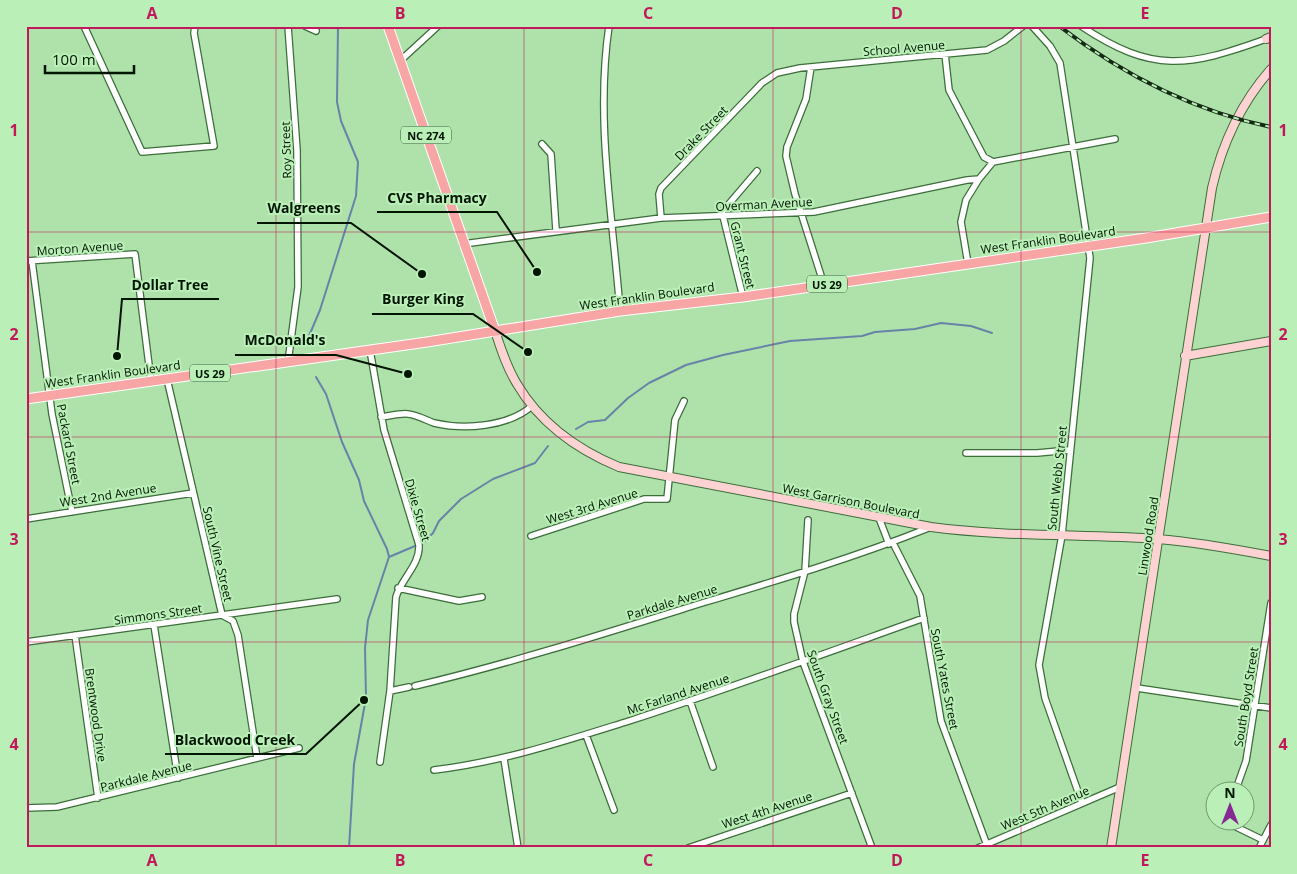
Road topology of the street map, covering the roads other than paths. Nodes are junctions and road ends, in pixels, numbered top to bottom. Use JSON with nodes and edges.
{"nodes":[{"id":1,"x":84,"y":26,"type":"edge"},
{"id":2,"x":195,"y":26,"type":"edge"},
{"id":3,"x":288,"y":26,"type":"edge"},
{"id":4,"x":305,"y":26,"type":"edge"},
{"id":5,"x":388,"y":26,"type":"edge"},
{"id":6,"x":438,"y":26,"type":"edge"},
{"id":7,"x":609,"y":26,"type":"edge"},
{"id":8,"x":1023,"y":26,"type":"edge"},
{"id":9,"x":1032,"y":26,"type":"edge"},
{"id":10,"x":1081,"y":26,"type":"edge"},
{"id":11,"x":316,"y":31,"type":"dead end"},
{"id":12,"x":1269,"y":38,"type":"edge"},
{"id":13,"x":945,"y":54,"type":"junction"},
{"id":14,"x":401,"y":60,"type":"junction"},
{"id":15,"x":811,"y":67,"type":"junction"},
{"id":16,"x":1271,"y":69,"type":"edge"},
{"id":17,"x":780,"y":72,"type":"joint"},
{"id":18,"x":1115,"y":140,"type":"dead end"},
{"id":19,"x":542,"y":144,"type":"dead end"},
{"id":20,"x":1073,"y":148,"type":"junction"},
{"id":21,"x":992,"y":162,"type":"junction"},
{"id":22,"x":757,"y":171,"type":"dead end"},
{"id":23,"x":979,"y":179,"type":"junction"},
{"id":24,"x":802,"y":214,"type":"junction"},
{"id":25,"x":723,"y":217,"type":"junction"},
{"id":26,"x":1271,"y":217,"type":"edge"},
{"id":27,"x":661,"y":218,"type":"junction"},
{"id":28,"x":612,"y":223,"type":"junction"},
{"id":29,"x":1205,"y":228,"type":"junction"},
{"id":30,"x":556,"y":230,"type":"junction"},
{"id":31,"x":463,"y":244,"type":"junction"},
{"id":32,"x":1089,"y":246,"type":"junction"},
{"id":33,"x":29,"y":261,"type":"edge"},
{"id":34,"x":968,"y":264,"type":"junction"},
{"id":35,"x":824,"y":285,"type":"junction"},
{"id":36,"x":743,"y":296,"type":"junction"},
{"id":37,"x":620,"y":311,"type":"junction"},
{"id":38,"x":495,"y":331,"type":"junction"},
{"id":39,"x":1271,"y":341,"type":"edge"},
{"id":40,"x":370,"y":350,"type":"junction"},
{"id":41,"x":1186,"y":356,"type":"junction"},
{"id":42,"x":288,"y":362,"type":"junction"},
{"id":43,"x":167,"y":379,"type":"junction"},
{"id":44,"x":151,"y":381,"type":"junction"},
{"id":45,"x":49,"y":396,"type":"junction"},
{"id":46,"x":26,"y":399,"type":"edge"},
{"id":47,"x":684,"y":401,"type":"dead end"},
{"id":48,"x":532,"y":406,"type":"junction"},
{"id":49,"x":381,"y":417,"type":"junction"},
{"id":50,"x":1070,"y":450,"type":"junction"},
{"id":51,"x":966,"y":453,"type":"dead end"},
{"id":52,"x":670,"y":478,"type":"junction"},
{"id":53,"x":193,"y":493,"type":"junction"},
{"id":54,"x":72,"y":512,"type":"junction"},
{"id":55,"x":26,"y":518,"type":"edge"},
{"id":56,"x":880,"y":518,"type":"junction"},
{"id":57,"x":808,"y":520,"type":"dead end"},
{"id":58,"x":931,"y":528,"type":"junction"},
{"id":59,"x":1062,"y":535,"type":"junction"},
{"id":60,"x":531,"y":536,"type":"dead end"},
{"id":61,"x":1159,"y":539,"type":"junction"},
{"id":62,"x":891,"y":543,"type":"junction"},
{"id":63,"x":1271,"y":556,"type":"edge"},
{"id":64,"x":805,"y":571,"type":"junction"},
{"id":65,"x":398,"y":588,"type":"junction"},
{"id":66,"x":482,"y":598,"type":"dead end"},
{"id":67,"x":337,"y":599,"type":"dead end"},
{"id":68,"x":1271,"y":603,"type":"edge"},
{"id":69,"x":222,"y":615,"type":"junction"},
{"id":70,"x":924,"y":618,"type":"junction"},
{"id":71,"x":154,"y":625,"type":"junction"},
{"id":72,"x":75,"y":635,"type":"junction"},
{"id":73,"x":26,"y":642,"type":"edge"},
{"id":74,"x":803,"y":662,"type":"junction"},
{"id":75,"x":1137,"y":688,"type":"junction"},
{"id":76,"x":390,"y":690,"type":"junction"},
{"id":77,"x":690,"y":701,"type":"junction"},
{"id":78,"x":1254,"y":705,"type":"junction"},
{"id":79,"x":1271,"y":708,"type":"edge"},
{"id":80,"x":586,"y":735,"type":"junction"},
{"id":81,"x":299,"y":748,"type":"dead end"},
{"id":82,"x":257,"y":758,"type":"junction"},
{"id":83,"x":504,"y":759,"type":"junction"},
{"id":84,"x":380,"y":762,"type":"dead end"},
{"id":85,"x":713,"y":767,"type":"dead end"},
{"id":86,"x":434,"y":770,"type":"dead end"},
{"id":87,"x":178,"y":778,"type":"junction"},
{"id":88,"x":1239,"y":782,"type":"edge"},
{"id":89,"x":1120,"y":787,"type":"junction"},
{"id":90,"x":852,"y":793,"type":"junction"},
{"id":91,"x":98,"y":798,"type":"junction"},
{"id":92,"x":1082,"y":803,"type":"junction"},
{"id":93,"x":26,"y":808,"type":"edge"},
{"id":94,"x":614,"y":810,"type":"dead end"},
{"id":95,"x":1271,"y":825,"type":"edge"},
{"id":96,"x":1247,"y":832,"type":"edge"},
{"id":97,"x":1263,"y":840,"type":"junction"},
{"id":98,"x":988,"y":846,"type":"edge"},
{"id":99,"x":518,"y":848,"type":"edge"},
{"id":100,"x":688,"y":848,"type":"edge"},
{"id":101,"x":872,"y":848,"type":"edge"},
{"id":102,"x":978,"y":848,"type":"edge"},
{"id":103,"x":1111,"y":848,"type":"edge"},
{"id":104,"x":1259,"y":848,"type":"edge"}],
"edges":[{"from":1,"to":2,"type":"street"},
{"from":3,"to":42,"type":"street","name":"Roy Street"},
{"from":4,"to":11,"type":"street"},
{"from":5,"to":14,"type":"main road","number":"NC 274"},
{"from":6,"to":14,"type":"street"},
{"from":7,"to":28,"type":"street"},
{"from":8,"to":13,"type":"street","name":"School Avenue"},
{"from":9,"to":20,"type":"street","name":"South Webb Street"},
{"from":10,"to":12,"type":"street"},
{"from":13,"to":15,"type":"street","name":"School Avenue"},
{"from":13,"to":21,"type":"street"},
{"from":14,"to":31,"type":"main road","number":"NC 274"},
{"from":15,"to":17,"type":"street","name":"School Avenue"},
{"from":15,"to":24,"type":"street"},
{"from":16,"to":29,"type":"main road","name":"Linwood Road"},
{"from":17,"to":27,"type":"street","name":"Drake Street"},
{"from":18,"to":20,"type":"street"},
{"from":19,"to":30,"type":"street"},
{"from":20,"to":21,"type":"street"},
{"from":20,"to":32,"type":"street","name":"South Webb Street"},
{"from":21,"to":23,"type":"street"},
{"from":22,"to":25,"type":"street","name":"Grant Street"},
{"from":23,"to":24,"type":"street","name":"Overman Avenue"},
{"from":23,"to":34,"type":"street"},
{"from":24,"to":25,"type":"street","name":"Overman Avenue"},
{"from":24,"to":35,"type":"street"},
{"from":25,"to":27,"type":"street","name":"Overman Avenue"},
{"from":25,"to":36,"type":"street","name":"Grant Street"},
{"from":26,"to":29,"type":"main road","name":"West Franklin Boulevard","number":"US 29"},
{"from":27,"to":28,"type":"street","name":"Overman Avenue"},
{"from":28,"to":30,"type":"street","name":"Overman Avenue"},
{"from":28,"to":37,"type":"street"},
{"from":29,"to":32,"type":"main road","name":"West Franklin Boulevard","number":"US 29"},
{"from":29,"to":41,"type":"main road","name":"Linwood Road"},
{"from":30,"to":31,"type":"street","name":"Overman Avenue"},
{"from":31,"to":38,"type":"main road","number":"NC 274"},
{"from":32,"to":34,"type":"main road","name":"West Franklin Boulevard","number":"US 29"},
{"from":32,"to":50,"type":"street","name":"South Webb Street"},
{"from":33,"to":44,"type":"street","name":"Morton Avenue"},
{"from":33,"to":45,"type":"street","name":"Packard Street"},
{"from":34,"to":35,"type":"main road","name":"West Franklin Boulevard","number":"US 29"},
{"from":35,"to":36,"type":"main road","name":"West Franklin Boulevard","number":"US 29"},
{"from":36,"to":37,"type":"main road","name":"West Franklin Boulevard","number":"US 29"},
{"from":37,"to":38,"type":"main road","name":"West Franklin Boulevard","number":"US 29"},
{"from":38,"to":40,"type":"main road","name":"West Franklin Boulevard","number":"US 29"},
{"from":38,"to":48,"type":"main road","name":"West Garrison Boulevard"},
{"from":39,"to":41,"type":"main road"},
{"from":40,"to":42,"type":"main road","name":"West Franklin Boulevard","number":"US 29"},
{"from":40,"to":49,"type":"street","name":"Dixie Street"},
{"from":41,"to":61,"type":"main road","name":"Linwood Road"},
{"from":42,"to":43,"type":"main road","name":"West Franklin Boulevard","number":"US 29"},
{"from":43,"to":44,"type":"main road","name":"West Franklin Boulevard","number":"US 29"},
{"from":43,"to":53,"type":"street","name":"South Vine Street"},
{"from":44,"to":45,"type":"main road","name":"West Franklin Boulevard","number":"US 29"},
{"from":45,"to":46,"type":"main road","name":"West Franklin Boulevard","number":"US 29"},
{"from":45,"to":54,"type":"street","name":"Packard Street"},
{"from":47,"to":52,"type":"street"},
{"from":48,"to":49,"type":"street"},
{"from":48,"to":52,"type":"main road","name":"West Garrison Boulevard"},
{"from":49,"to":65,"type":"street","name":"Dixie Street"},
{"from":50,"to":51,"type":"street"},
{"from":50,"to":59,"type":"street","name":"South Webb Street"},
{"from":52,"to":56,"type":"main road","name":"West Garrison Boulevard"},
{"from":52,"to":60,"type":"street","name":"West 3rd Avenue"},
{"from":53,"to":54,"type":"street","name":"West 2nd Avenue"},
{"from":53,"to":69,"type":"street","name":"South Vine Street"},
{"from":54,"to":55,"type":"street","name":"West 2nd Avenue"},
{"from":56,"to":58,"type":"main road","name":"West Garrison Boulevard"},
{"from":56,"to":62,"type":"street","name":"South Yates Street"},
{"from":57,"to":64,"type":"street","name":"South Gray Street"},
{"from":58,"to":59,"type":"main road","name":"West Garrison Boulevard"},
{"from":58,"to":62,"type":"street","name":"Parkdale Avenue"},
{"from":59,"to":61,"type":"main road","name":"West Garrison Boulevard"},
{"from":59,"to":92,"type":"street","name":"South Webb Street"},
{"from":61,"to":63,"type":"main road","name":"West Garrison Boulevard"},
{"from":61,"to":75,"type":"main road","name":"Linwood Road"},
{"from":62,"to":64,"type":"street","name":"Parkdale Avenue"},
{"from":62,"to":70,"type":"street","name":"South Yates Street"},
{"from":64,"to":74,"type":"street","name":"South Gray Street"},
{"from":64,"to":76,"type":"street","name":"Parkdale Avenue"},
{"from":65,"to":66,"type":"street"},
{"from":65,"to":76,"type":"street","name":"Dixie Street"},
{"from":67,"to":69,"type":"street","name":"Simmons Street"},
{"from":68,"to":78,"type":"street","name":"South Boyd Street"},
{"from":69,"to":71,"type":"street","name":"Simmons Street"},
{"from":69,"to":82,"type":"street","name":"South Vine Street"},
{"from":70,"to":74,"type":"street","name":"Mc Farland Avenue"},
{"from":70,"to":98,"type":"street","name":"South Yates Street"},
{"from":71,"to":72,"type":"street","name":"Simmons Street"},
{"from":71,"to":87,"type":"street"},
{"from":72,"to":73,"type":"street","name":"Simmons Street"},
{"from":72,"to":91,"type":"street","name":"Brentwood Drive"},
{"from":74,"to":77,"type":"street","name":"Mc Farland Avenue"},
{"from":74,"to":90,"type":"street","name":"South Gray Street"},
{"from":75,"to":78,"type":"street"},
{"from":75,"to":89,"type":"main road","name":"Linwood Road"},
{"from":76,"to":84,"type":"street","name":"Dixie Street"},
{"from":77,"to":80,"type":"street","name":"Mc Farland Avenue"},
{"from":77,"to":85,"type":"street"},
{"from":78,"to":79,"type":"street"},
{"from":78,"to":88,"type":"street","name":"South Boyd Street"},
{"from":80,"to":83,"type":"street","name":"Mc Farland Avenue"},
{"from":80,"to":94,"type":"street"},
{"from":81,"to":82,"type":"street","name":"Parkdale Avenue"},
{"from":82,"to":87,"type":"street","name":"Parkdale Avenue"},
{"from":83,"to":86,"type":"street","name":"Mc Farland Avenue"},
{"from":83,"to":99,"type":"street"},
{"from":87,"to":91,"type":"street","name":"Parkdale Avenue"},
{"from":89,"to":92,"type":"street","name":"West 5th Avenue"},
{"from":89,"to":103,"type":"main road","name":"Linwood Road"},
{"from":90,"to":100,"type":"street","name":"West 4th Avenue"},
{"from":90,"to":101,"type":"street","name":"South Gray Street"},
{"from":91,"to":93,"type":"street","name":"Parkdale Avenue"},
{"from":92,"to":98,"type":"street","name":"West 5th Avenue"},
{"from":95,"to":97,"type":"street"},
{"from":96,"to":97,"type":"street"},
{"from":97,"to":104,"type":"street"},
{"from":98,"to":102,"type":"street","name":"West 5th Avenue"}]}
